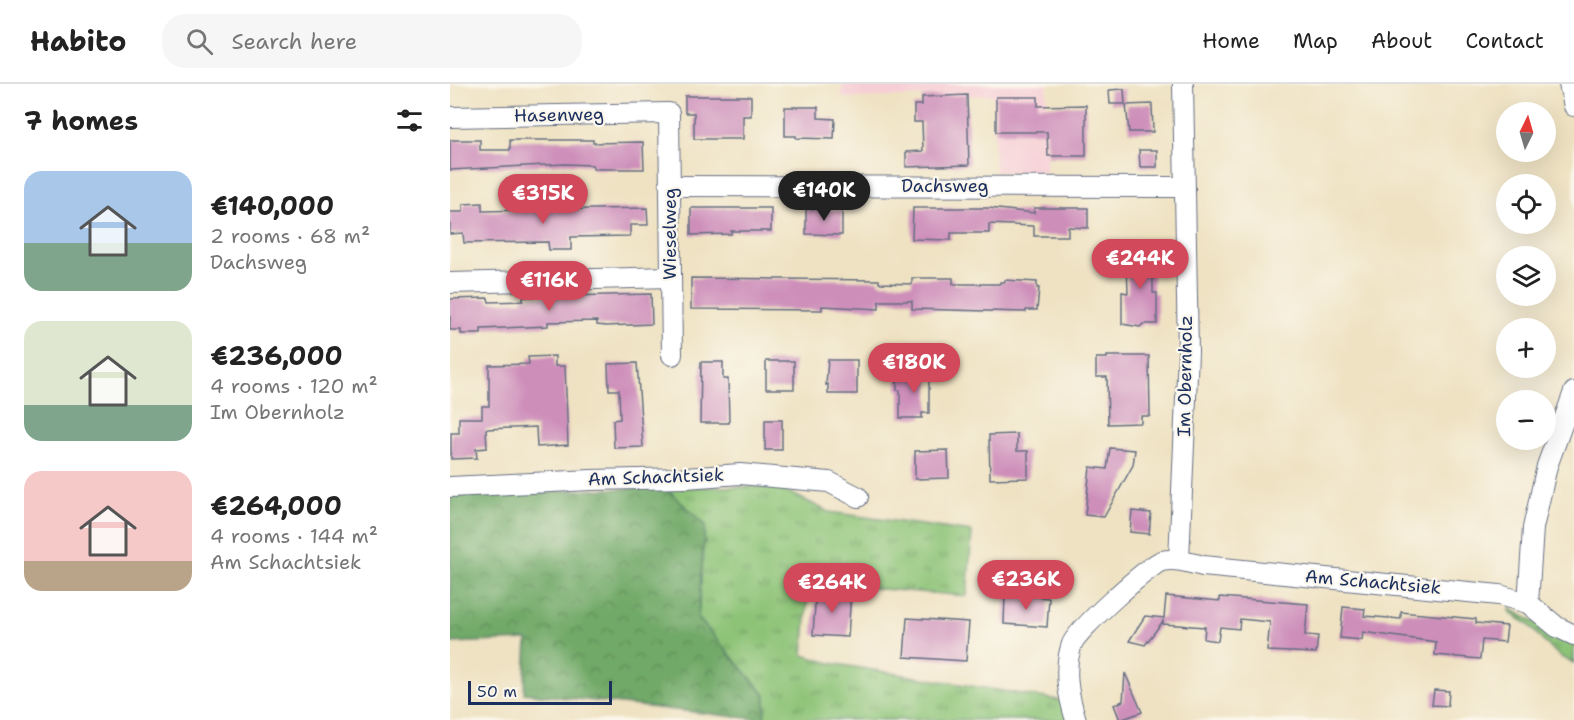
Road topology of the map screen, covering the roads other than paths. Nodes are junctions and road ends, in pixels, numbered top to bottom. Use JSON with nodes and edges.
{"nodes":[{"id":1,"x":1183,"y":84,"type":"edge"},
{"id":2,"x":1569,"y":84,"type":"edge"},
{"id":3,"x":1574,"y":106,"type":"edge"},
{"id":4,"x":669,"y":113,"type":"joint"},
{"id":5,"x":450,"y":117,"type":"edge"},
{"id":6,"x":670,"y":186,"type":"junction"},
{"id":7,"x":1184,"y":187,"type":"junction"},
{"id":8,"x":670,"y":277,"type":"junction"},
{"id":9,"x":450,"y":283,"type":"edge"},
{"id":10,"x":672,"y":355,"type":"dead end"},
{"id":11,"x":1574,"y":392,"type":"edge"},
{"id":12,"x":450,"y":487,"type":"edge"},
{"id":13,"x":858,"y":497,"type":"dead end"},
{"id":14,"x":1170,"y":560,"type":"junction"},
{"id":15,"x":1528,"y":603,"type":"junction"},
{"id":16,"x":1574,"y":635,"type":"edge"},
{"id":17,"x":1076,"y":720,"type":"edge"}],
"edges":[{"from":1,"to":7,"type":"street","name":"Im Obernholz"},
{"from":2,"to":3,"type":"street"},
{"from":4,"to":5,"type":"street","name":"Hasenweg"},
{"from":4,"to":6,"type":"street","name":"Wieselweg"},
{"from":6,"to":7,"type":"street","name":"Dachsweg"},
{"from":6,"to":8,"type":"street","name":"Wieselweg"},
{"from":7,"to":14,"type":"street","name":"Im Obernholz"},
{"from":8,"to":9,"type":"street"},
{"from":8,"to":10,"type":"street","name":"Wieselweg"},
{"from":11,"to":15,"type":"street"},
{"from":12,"to":13,"type":"street","name":"Am Schachtsiek"},
{"from":14,"to":15,"type":"street","name":"Am Schachtsiek"},
{"from":14,"to":17,"type":"street"},
{"from":15,"to":16,"type":"street","name":"Am Schachtsiek"}]}
